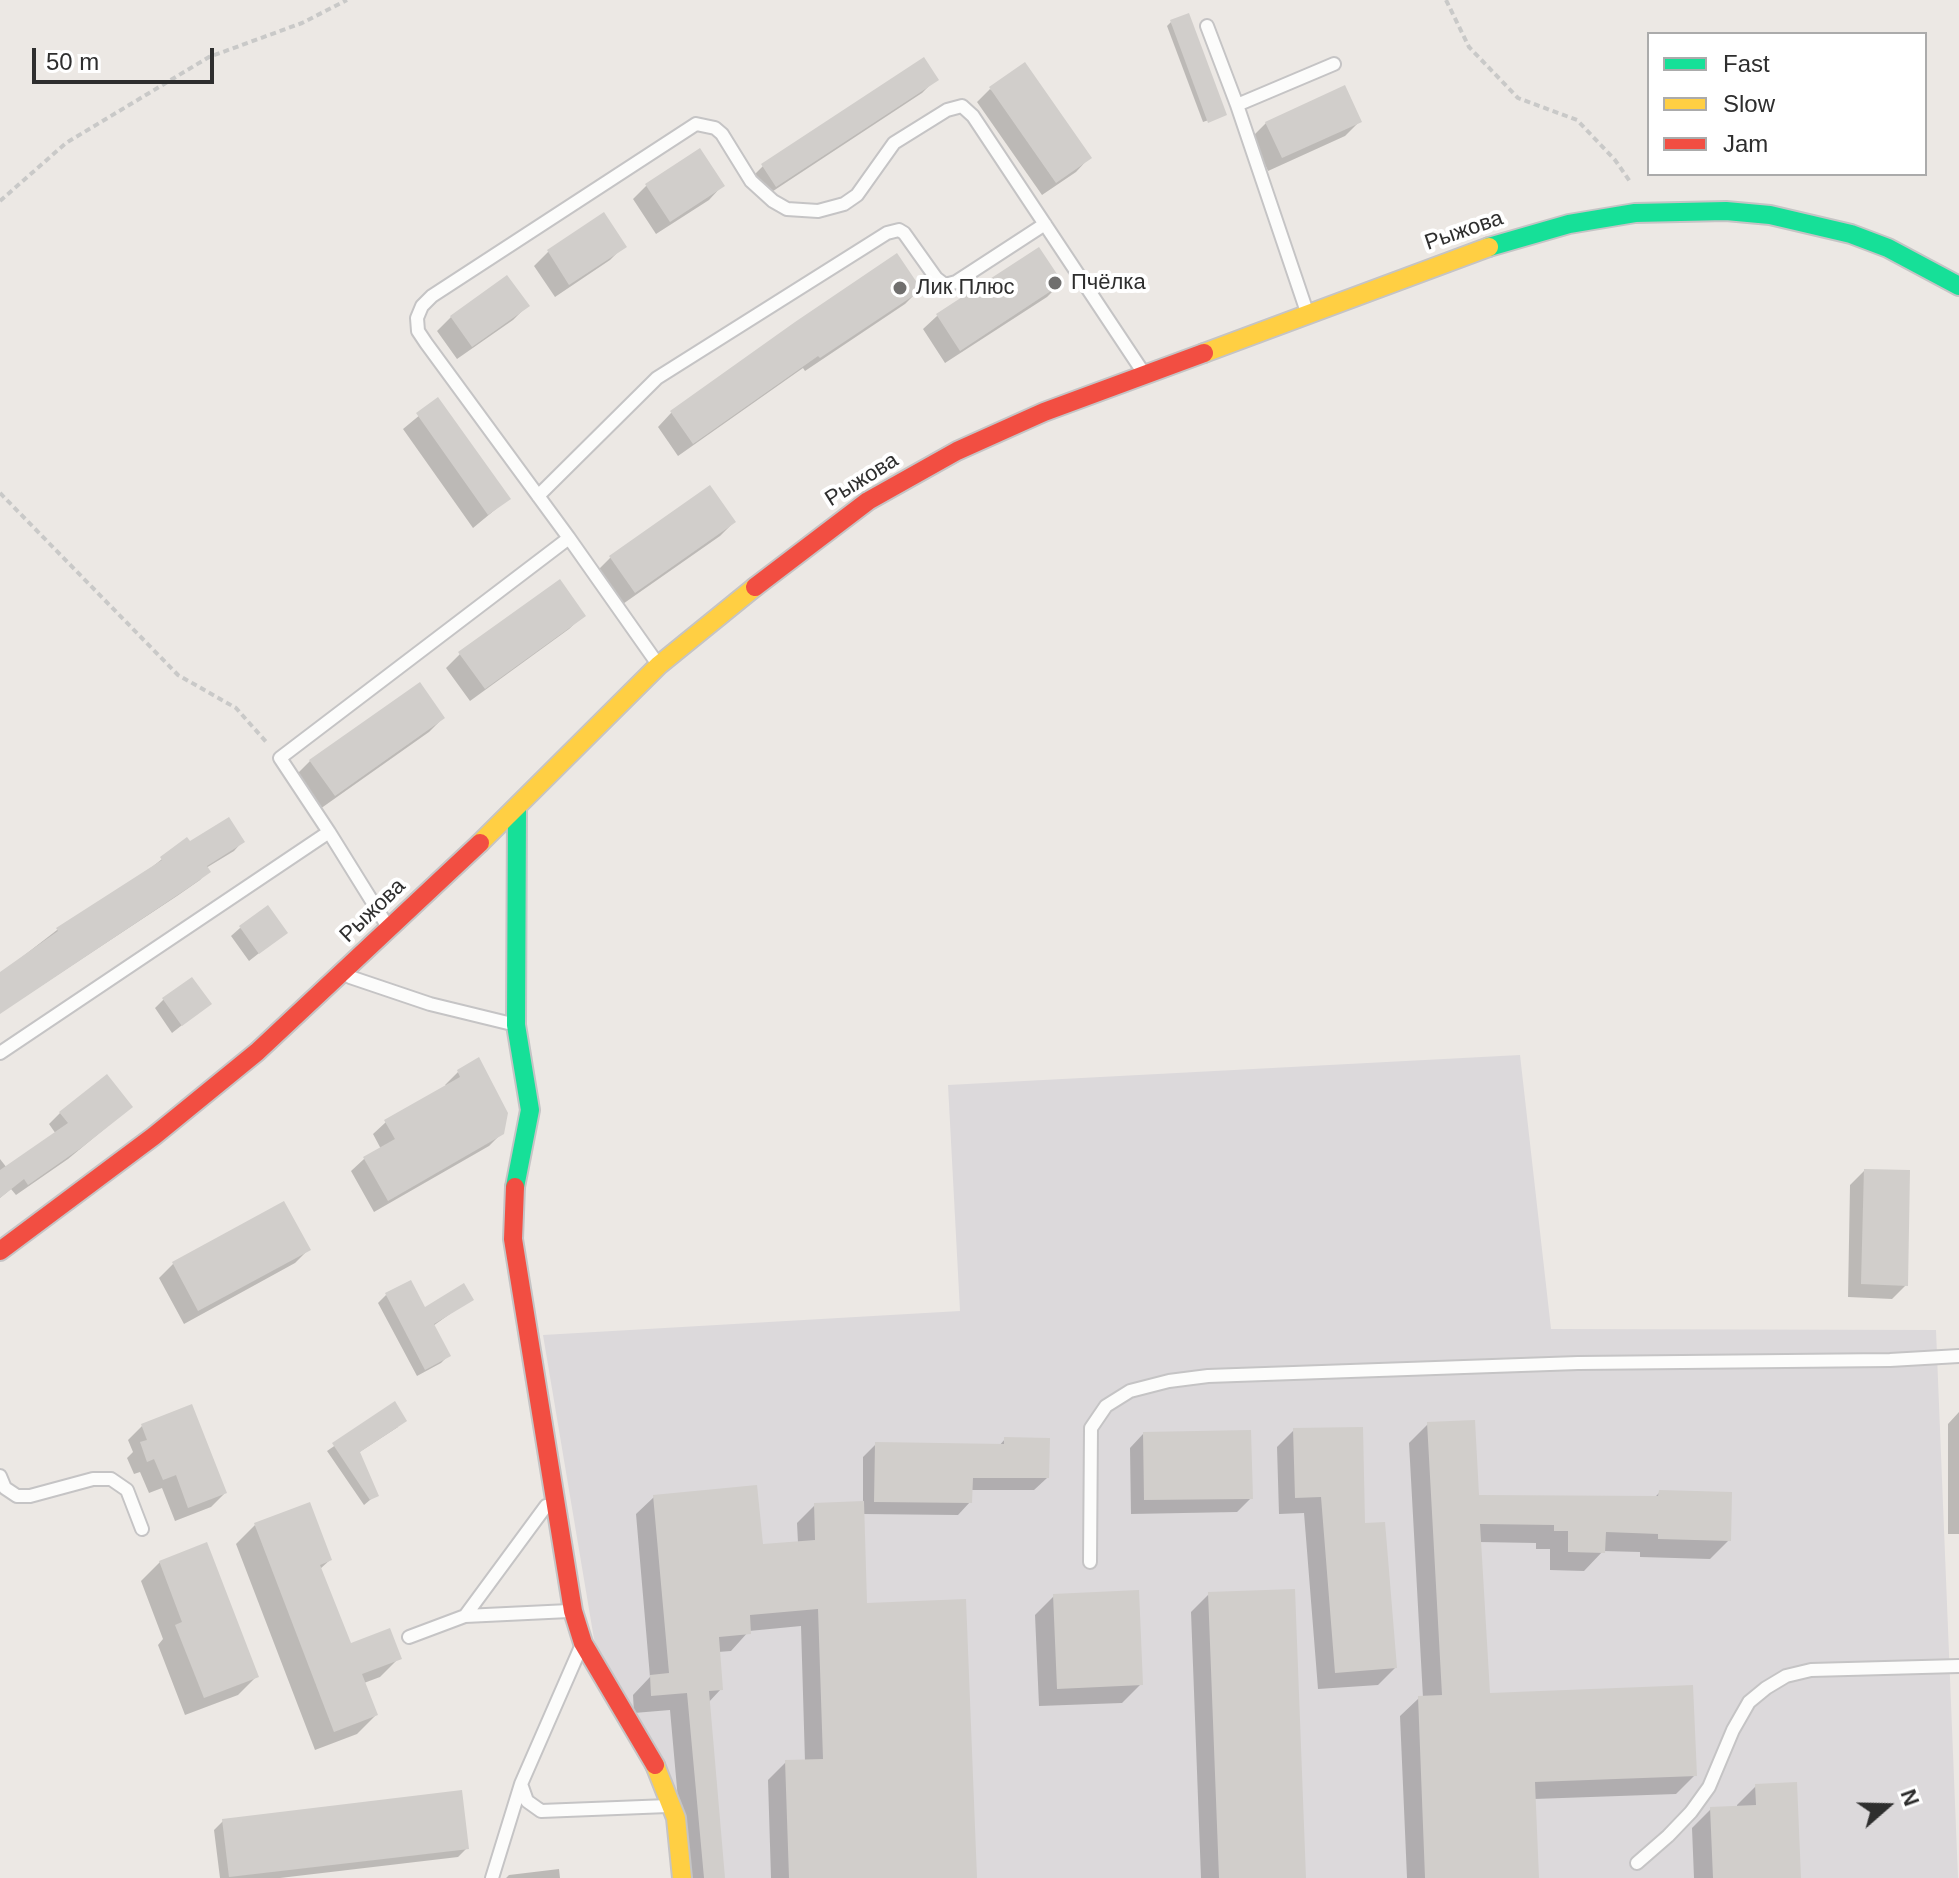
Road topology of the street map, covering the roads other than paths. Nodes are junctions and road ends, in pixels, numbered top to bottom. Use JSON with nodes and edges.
{"nodes":[{"id":1,"x":1207,"y":26,"type":"dead end"},
{"id":2,"x":1334,"y":64,"type":"dead end"},
{"id":3,"x":1237,"y":105,"type":"junction"},
{"id":4,"x":1045,"y":224,"type":"junction"},
{"id":5,"x":1959,"y":286,"type":"edge"},
{"id":6,"x":1308,"y":314,"type":"junction"},
{"id":7,"x":1145,"y":374,"type":"junction"},
{"id":8,"x":538,"y":496,"type":"junction"},
{"id":9,"x":569,"y":538,"type":"junction"},
{"id":10,"x":659,"y":665,"type":"junction"},
{"id":11,"x":517,"y":808,"type":"junction"},
{"id":12,"x":329,"y":832,"type":"junction"},
{"id":13,"x":389,"y":928,"type":"junction"},
{"id":14,"x":343,"y":974,"type":"junction"},
{"id":15,"x":516,"y":1025,"type":"junction"},
{"id":16,"x":0,"y":1053,"type":"edge"},
{"id":17,"x":0,"y":1251,"type":"edge"},
{"id":18,"x":1959,"y":1356,"type":"edge"},
{"id":19,"x":0,"y":1476,"type":"edge"},
{"id":20,"x":553,"y":1497,"type":"junction"},
{"id":21,"x":142,"y":1529,"type":"dead end"},
{"id":22,"x":1090,"y":1562,"type":"dead end"},
{"id":23,"x":573,"y":1611,"type":"junction"},
{"id":24,"x":465,"y":1616,"type":"junction"},
{"id":25,"x":409,"y":1637,"type":"dead end"},
{"id":26,"x":583,"y":1643,"type":"junction"},
{"id":27,"x":1959,"y":1666,"type":"edge"},
{"id":28,"x":521,"y":1784,"type":"junction"},
{"id":29,"x":672,"y":1806,"type":"junction"},
{"id":30,"x":1637,"y":1863,"type":"dead end"},
{"id":31,"x":492,"y":1878,"type":"edge"},
{"id":32,"x":682,"y":1878,"type":"edge"}],
"edges":[{"from":1,"to":3,"type":"lane"},
{"from":2,"to":3,"type":"lane"},
{"from":3,"to":6,"type":"lane"},
{"from":4,"to":7,"type":"lane"},
{"from":4,"to":8,"type":"lane"},
{"from":4,"to":8,"type":"lane"},
{"from":5,"to":6,"type":"street","name":"Рыжова"},
{"from":6,"to":7,"type":"street","name":"Рыжова"},
{"from":7,"to":10,"type":"street","name":"Рыжова"},
{"from":8,"to":9,"type":"lane"},
{"from":9,"to":10,"type":"lane"},
{"from":9,"to":12,"type":"lane"},
{"from":10,"to":11,"type":"street","name":"Рыжова"},
{"from":11,"to":13,"type":"street","name":"Рыжова"},
{"from":11,"to":15,"type":"street"},
{"from":12,"to":13,"type":"lane"},
{"from":12,"to":16,"type":"lane"},
{"from":13,"to":14,"type":"street","name":"Рыжова"},
{"from":14,"to":15,"type":"lane"},
{"from":14,"to":17,"type":"street","name":"Рыжова"},
{"from":15,"to":20,"type":"street"},
{"from":18,"to":22,"type":"lane"},
{"from":19,"to":21,"type":"lane"},
{"from":20,"to":23,"type":"street"},
{"from":20,"to":24,"type":"lane"},
{"from":23,"to":24,"type":"lane"},
{"from":23,"to":26,"type":"street"},
{"from":24,"to":25,"type":"lane"},
{"from":26,"to":28,"type":"lane"},
{"from":26,"to":29,"type":"street"},
{"from":27,"to":30,"type":"lane"},
{"from":28,"to":29,"type":"lane"},
{"from":28,"to":31,"type":"lane"},
{"from":29,"to":32,"type":"street"}]}
